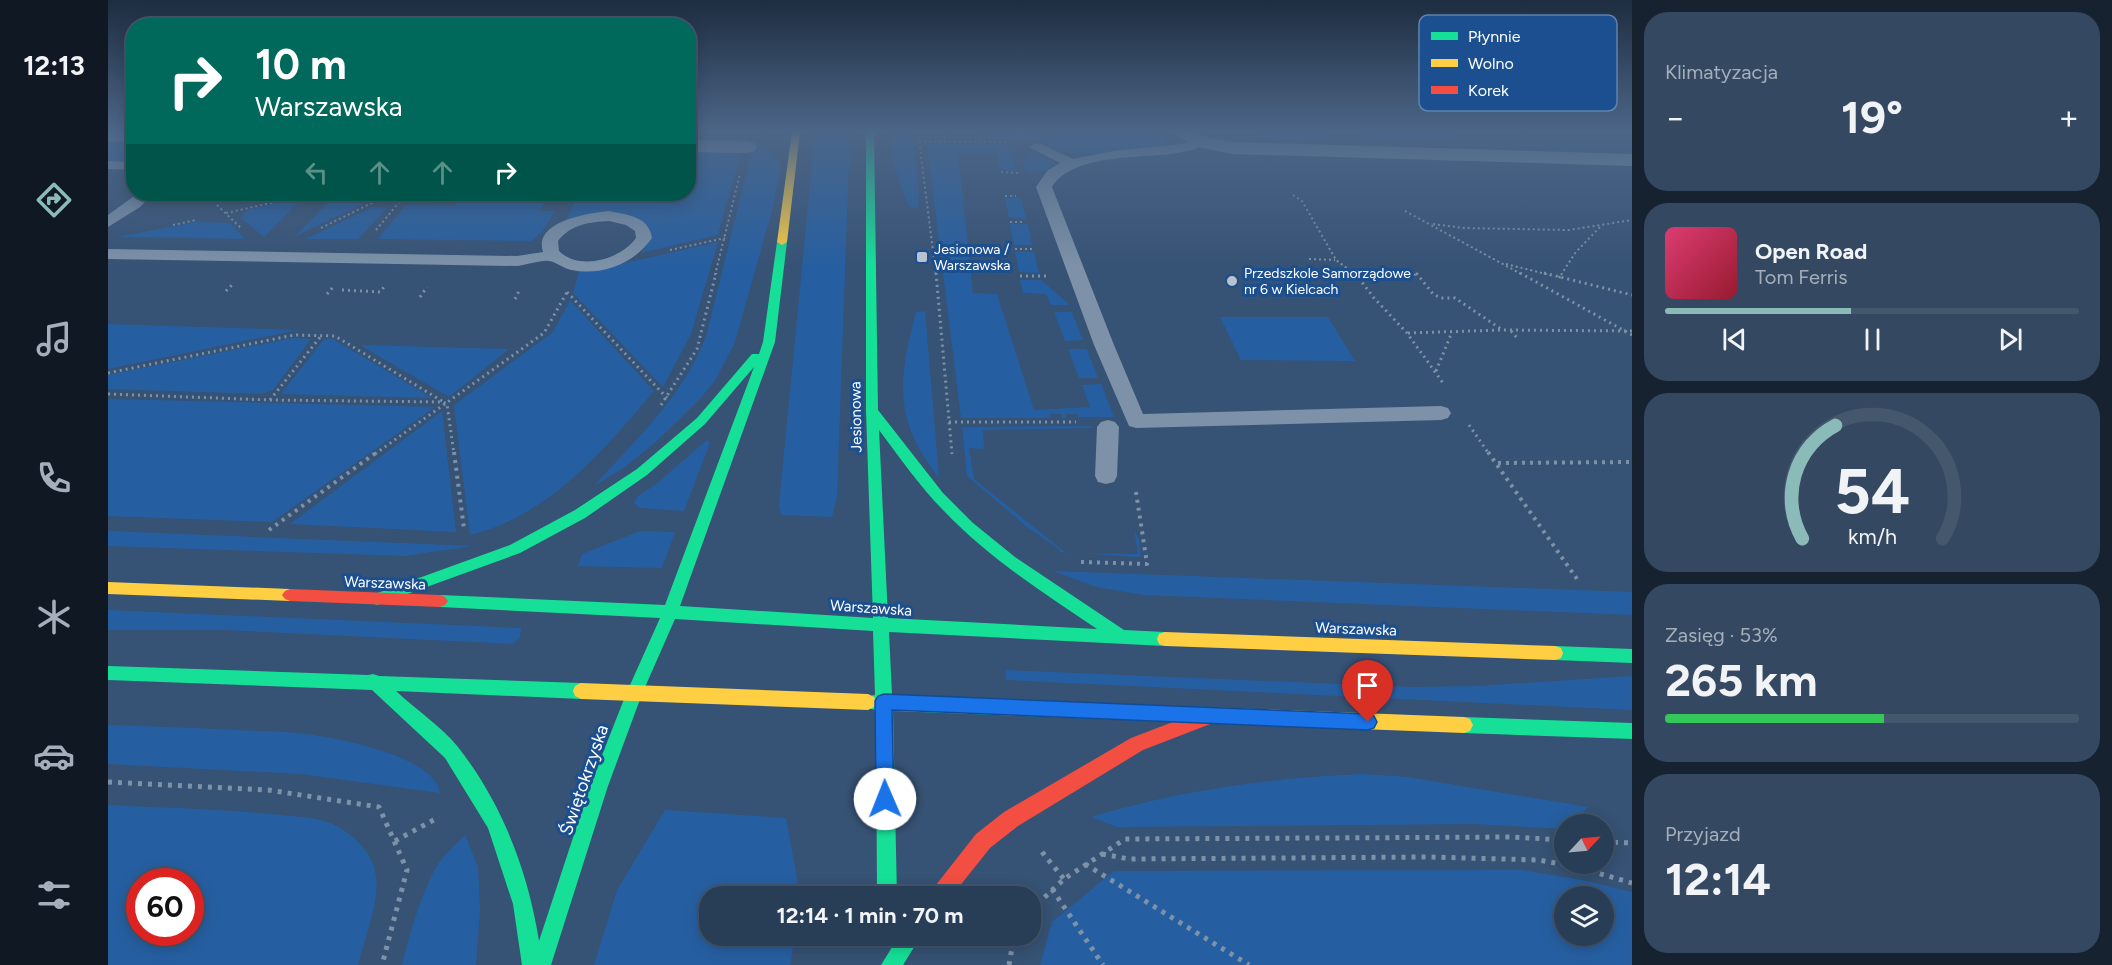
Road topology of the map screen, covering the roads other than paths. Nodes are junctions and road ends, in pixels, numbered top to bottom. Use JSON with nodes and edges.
{"nodes":[{"id":1,"x":790,"y":177,"type":"edge"},
{"id":2,"x":870,"y":177,"type":"edge"},
{"id":3,"x":1052,"y":177,"type":"edge"},
{"id":4,"x":138,"y":201,"type":"edge"},
{"id":5,"x":108,"y":222,"type":"edge"},
{"id":6,"x":108,"y":254,"type":"edge"},
{"id":7,"x":552,"y":256,"type":"junction"},
{"id":8,"x":769,"y":342,"type":"junction"},
{"id":9,"x":872,"y":411,"type":"junction"},
{"id":10,"x":1441,"y":413,"type":"dead end"},
{"id":11,"x":1108,"y":428,"type":"dead end"},
{"id":12,"x":1106,"y":476,"type":"dead end"},
{"id":13,"x":108,"y":588,"type":"edge"},
{"id":14,"x":377,"y":599,"type":"junction"},
{"id":15,"x":670,"y":612,"type":"junction"},
{"id":16,"x":879,"y":625,"type":"junction"},
{"id":17,"x":1121,"y":637,"type":"junction"},
{"id":18,"x":1632,"y":656,"type":"edge"},
{"id":19,"x":108,"y":673,"type":"edge"},
{"id":20,"x":373,"y":681,"type":"junction"},
{"id":21,"x":634,"y":694,"type":"junction"},
{"id":22,"x":884,"y":701,"type":"junction"},
{"id":23,"x":1212,"y":715,"type":"junction"},
{"id":24,"x":1632,"y":731,"type":"edge"},
{"id":25,"x":886,"y":886,"type":"edge"},
{"id":26,"x":948,"y":886,"type":"edge"},
{"id":27,"x":886,"y":946,"type":"dead end"},
{"id":28,"x":904,"y":946,"type":"edge"},
{"id":29,"x":532,"y":965,"type":"edge"},
{"id":30,"x":541,"y":965,"type":"edge"},
{"id":31,"x":886,"y":965,"type":"edge"},
{"id":32,"x":891,"y":965,"type":"edge"}],
"edges":[{"from":1,"to":8,"type":"main road"},
{"from":2,"to":9,"type":"main road","name":"Jesionowa"},
{"from":3,"to":10,"type":"lane"},
{"from":4,"to":5,"type":"lane"},
{"from":6,"to":7,"type":"lane"},
{"from":7,"to":7,"type":"lane"},
{"from":8,"to":14,"type":"main road"},
{"from":8,"to":15,"type":"main road"},
{"from":9,"to":16,"type":"main road","name":"Jesionowa"},
{"from":9,"to":17,"type":"main road"},
{"from":11,"to":12,"type":"lane"},
{"from":13,"to":14,"type":"main road","name":"Warszawska"},
{"from":14,"to":15,"type":"main road","name":"Warszawska"},
{"from":15,"to":16,"type":"main road","name":"Warszawska"},
{"from":15,"to":21,"type":"main road","name":"Świętokrzyska"},
{"from":16,"to":17,"type":"main road","name":"Warszawska"},
{"from":16,"to":22,"type":"main road","name":"Jesionowa"},
{"from":17,"to":18,"type":"main road","name":"Warszawska"},
{"from":19,"to":20,"type":"main road"},
{"from":20,"to":21,"type":"main road"},
{"from":20,"to":29,"type":"main road"},
{"from":21,"to":22,"type":"main road"},
{"from":21,"to":30,"type":"main road","name":"Świętokrzyska"},
{"from":22,"to":23,"type":"main road"},
{"from":22,"to":25,"type":"main road"},
{"from":23,"to":24,"type":"main road"},
{"from":23,"to":26,"type":"main road"},
{"from":27,"to":31,"type":"main road"},
{"from":28,"to":32,"type":"main road"}]}
